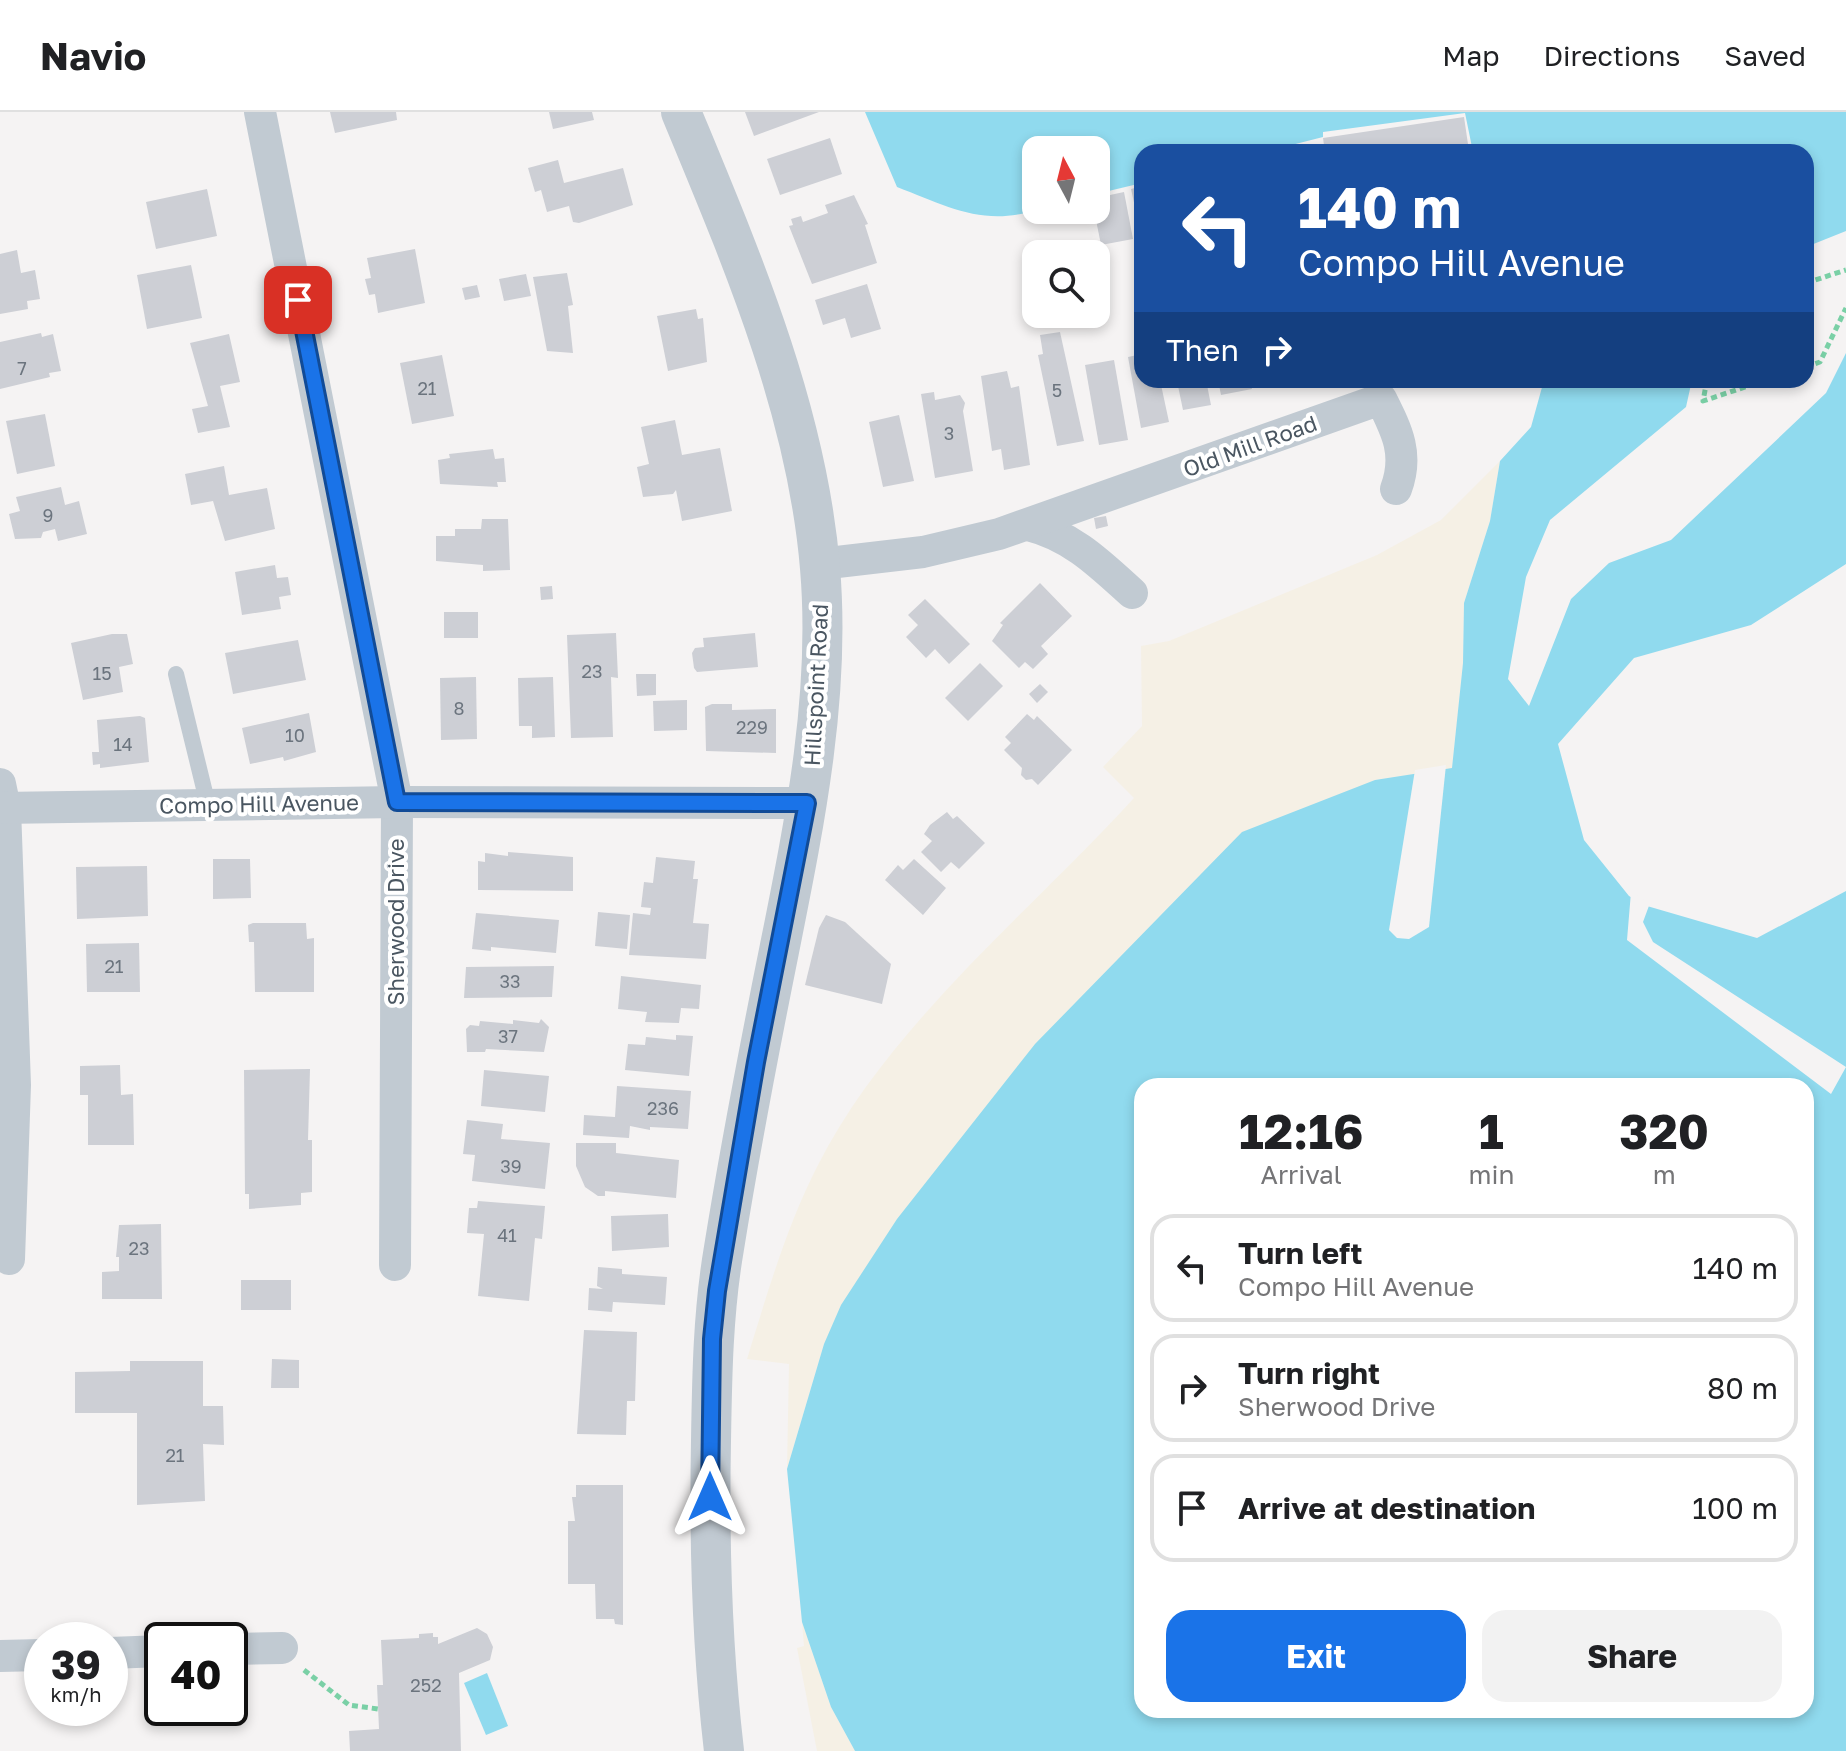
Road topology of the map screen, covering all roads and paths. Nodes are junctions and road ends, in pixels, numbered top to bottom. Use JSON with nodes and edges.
{"nodes":[{"id":1,"x":260,"y":112,"type":"edge"},
{"id":2,"x":681,"y":112,"type":"edge"},
{"id":3,"x":1846,"y":270,"type":"edge"},
{"id":4,"x":1814,"y":280,"type":"edge"},
{"id":5,"x":1846,"y":308,"type":"edge"},
{"id":6,"x":1814,"y":364,"type":"edge"},
{"id":7,"x":1705,"y":388,"type":"edge"},
{"id":8,"x":1742,"y":388,"type":"edge"},
{"id":9,"x":1396,"y":489,"type":"dead end"},
{"id":10,"x":1028,"y":525,"type":"junction"},
{"id":11,"x":820,"y":564,"type":"junction"},
{"id":12,"x":1132,"y":593,"type":"dead end"},
{"id":13,"x":176,"y":674,"type":"dead end"},
{"id":14,"x":2,"y":800,"type":"edge"},
{"id":15,"x":397,"y":802,"type":"junction"},
{"id":16,"x":807,"y":803,"type":"junction"},
{"id":17,"x":208,"y":805,"type":"junction"},
{"id":18,"x":9,"y":1259,"type":"dead end"},
{"id":19,"x":395,"y":1265,"type":"dead end"},
{"id":20,"x":282,"y":1648,"type":"joint"},
{"id":21,"x":248,"y":1649,"type":"edge"},
{"id":22,"x":24,"y":1655,"type":"edge"},
{"id":23,"x":0,"y":1656,"type":"edge"},
{"id":24,"x":378,"y":1709,"type":"dead end"},
{"id":25,"x":724,"y":1751,"type":"edge"}],
"edges":[{"from":1,"to":15,"type":"street","name":"Sherwood Drive"},
{"from":2,"to":11,"type":"street","name":"Hillspoint Road"},
{"from":3,"to":4,"type":"path"},
{"from":5,"to":6,"type":"path"},
{"from":7,"to":8,"type":"path"},
{"from":9,"to":10,"type":"street","name":"Old Mill Road"},
{"from":10,"to":11,"type":"street","name":"Old Mill Road"},
{"from":10,"to":12,"type":"street"},
{"from":11,"to":16,"type":"street","name":"Hillspoint Road"},
{"from":13,"to":17,"type":"lane"},
{"from":14,"to":17,"type":"street","name":"Compo Hill Avenue"},
{"from":14,"to":18,"type":"street"},
{"from":15,"to":16,"type":"street","name":"Compo Hill Avenue"},
{"from":15,"to":17,"type":"street","name":"Compo Hill Avenue"},
{"from":15,"to":19,"type":"street","name":"Sherwood Drive"},
{"from":16,"to":25,"type":"street","name":"Hillspoint Road"},
{"from":20,"to":21,"type":"street"},
{"from":20,"to":24,"type":"path"},
{"from":22,"to":23,"type":"street"}]}
